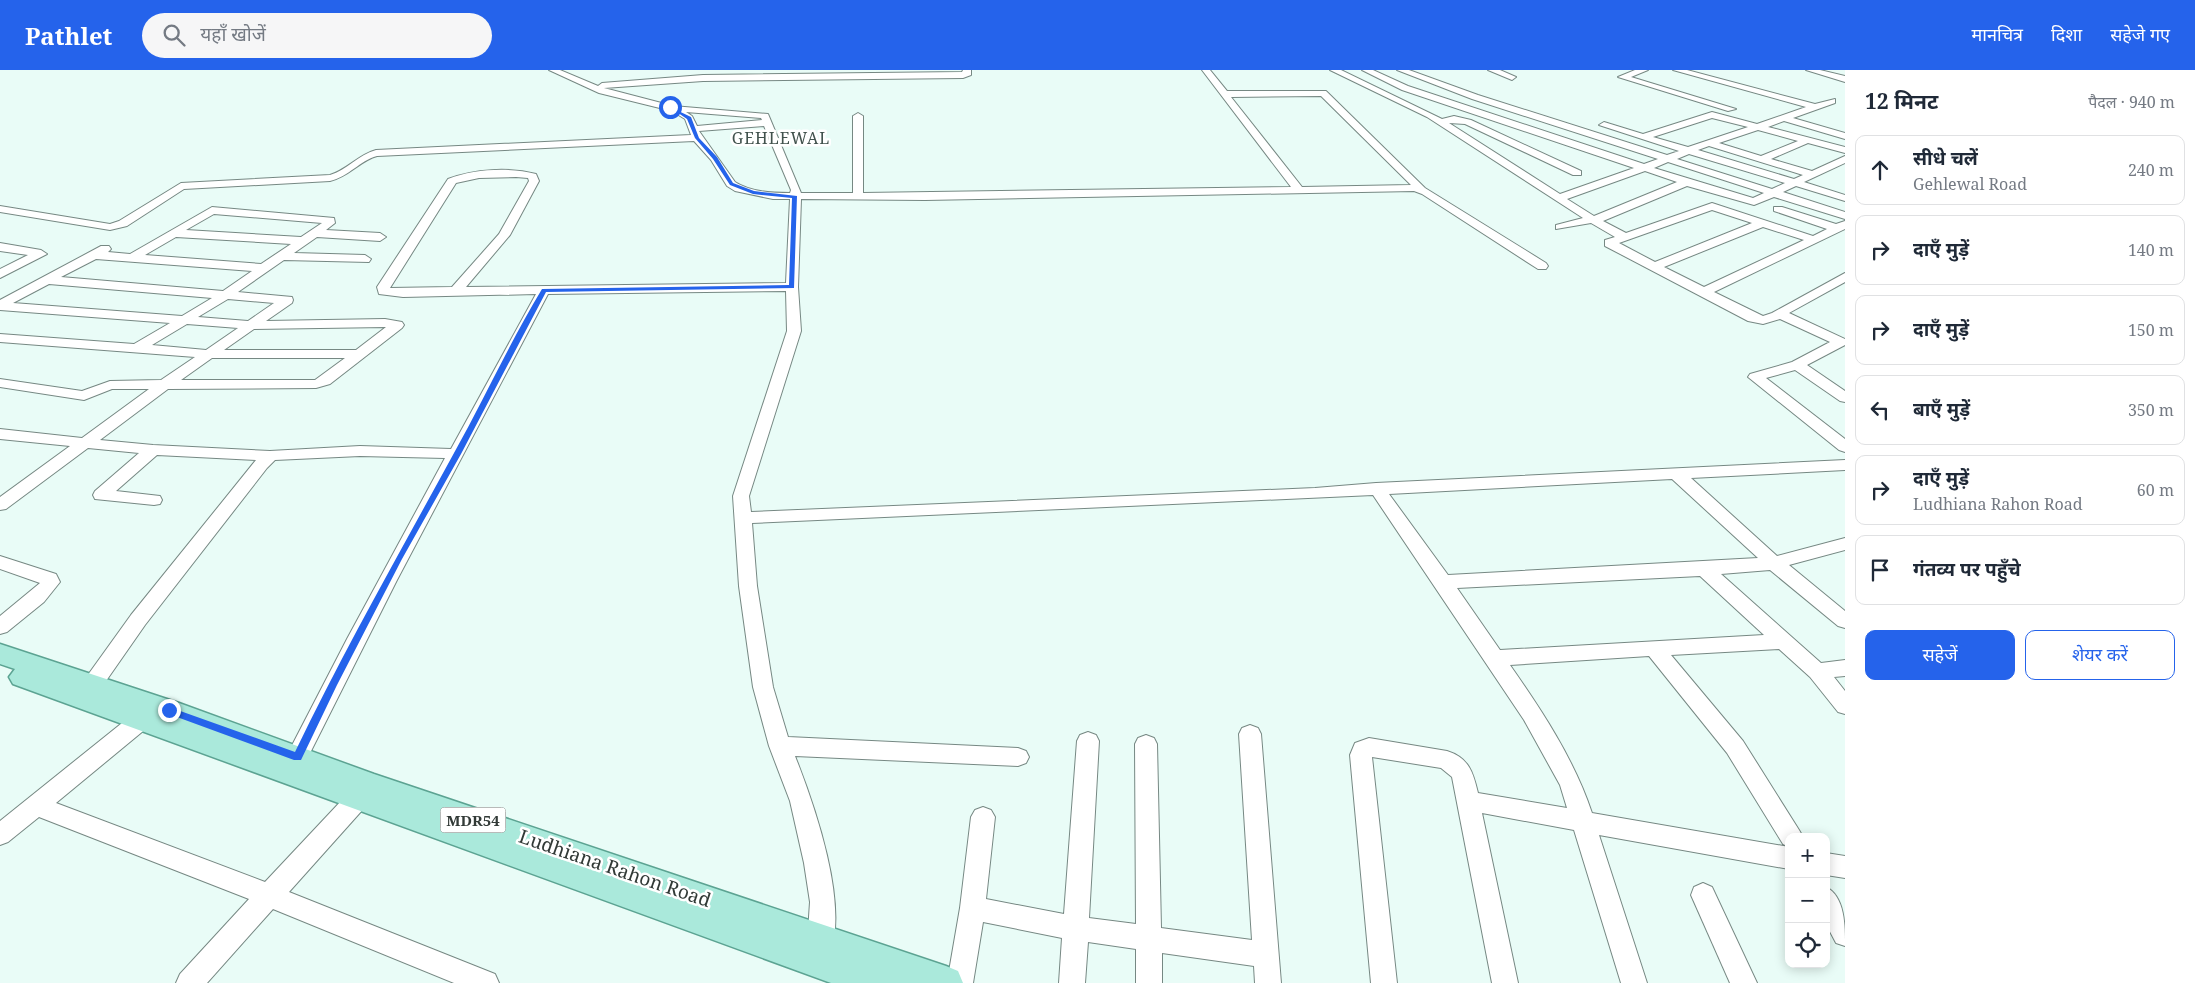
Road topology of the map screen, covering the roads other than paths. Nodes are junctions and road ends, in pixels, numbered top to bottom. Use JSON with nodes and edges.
{"nodes":[{"id":1,"x":553,"y":70,"type":"edge"},
{"id":2,"x":730,"y":70,"type":"edge"},
{"id":3,"x":967,"y":70,"type":"edge"},
{"id":4,"x":1206,"y":70,"type":"edge"},
{"id":5,"x":1334,"y":70,"type":"edge"},
{"id":6,"x":1366,"y":70,"type":"edge"},
{"id":7,"x":1401,"y":70,"type":"edge"},
{"id":8,"x":1492,"y":70,"type":"edge"},
{"id":9,"x":1644,"y":70,"type":"edge"},
{"id":10,"x":1677,"y":70,"type":"edge"},
{"id":11,"x":1810,"y":70,"type":"edge"},
{"id":12,"x":865,"y":73,"type":"edge"},
{"id":13,"x":886,"y":73,"type":"edge"},
{"id":14,"x":1512,"y":77,"type":"dead end"},
{"id":15,"x":720,"y":78,"type":"junction"},
{"id":16,"x":1708,"y":78,"type":"junction"},
{"id":17,"x":1845,"y":79,"type":"edge"},
{"id":18,"x":592,"y":87,"type":"junction"},
{"id":19,"x":1668,"y":92,"type":"junction"},
{"id":20,"x":1759,"y":92,"type":"junction"},
{"id":21,"x":1224,"y":94,"type":"junction"},
{"id":22,"x":1720,"y":106,"type":"junction"},
{"id":23,"x":670,"y":107,"type":"junction"},
{"id":24,"x":1738,"y":111,"type":"dead end"},
{"id":25,"x":858,"y":116,"type":"dead end"},
{"id":26,"x":1757,"y":116,"type":"dead end"},
{"id":27,"x":1779,"y":120,"type":"junction"},
{"id":28,"x":768,"y":122,"type":"junction"},
{"id":29,"x":1441,"y":122,"type":"junction"},
{"id":30,"x":1604,"y":125,"type":"dead end"},
{"id":31,"x":1644,"y":125,"type":"dead end"},
{"id":32,"x":1760,"y":127,"type":"junction"},
{"id":33,"x":1533,"y":130,"type":"junction"},
{"id":34,"x":1663,"y":130,"type":"junction"},
{"id":35,"x":696,"y":134,"type":"junction"},
{"id":36,"x":1845,"y":136,"type":"edge"},
{"id":37,"x":1643,"y":137,"type":"junction"},
{"id":38,"x":1503,"y":139,"type":"junction"},
{"id":39,"x":1808,"y":140,"type":"junction"},
{"id":40,"x":1569,"y":142,"type":"junction"},
{"id":41,"x":1709,"y":142,"type":"junction"},
{"id":42,"x":1845,"y":150,"type":"edge"},
{"id":43,"x":1688,"y":151,"type":"junction"},
{"id":44,"x":1533,"y":153,"type":"junction"},
{"id":45,"x":1666,"y":158,"type":"junction"},
{"id":46,"x":1762,"y":159,"type":"junction"},
{"id":47,"x":1845,"y":159,"type":"edge"},
{"id":48,"x":1645,"y":167,"type":"junction"},
{"id":49,"x":1577,"y":174,"type":"dead end"},
{"id":50,"x":1811,"y":174,"type":"junction"},
{"id":51,"x":1793,"y":182,"type":"junction"},
{"id":52,"x":1690,"y":183,"type":"junction"},
{"id":53,"x":1420,"y":188,"type":"junction"},
{"id":54,"x":1299,"y":190,"type":"junction"},
{"id":55,"x":1773,"y":193,"type":"junction"},
{"id":56,"x":795,"y":197,"type":"junction"},
{"id":57,"x":858,"y":197,"type":"junction"},
{"id":58,"x":1559,"y":198,"type":"junction"},
{"id":59,"x":1845,"y":198,"type":"edge"},
{"id":60,"x":0,"y":209,"type":"edge"},
{"id":61,"x":1778,"y":209,"type":"dead end"},
{"id":62,"x":1845,"y":216,"type":"edge"},
{"id":63,"x":1593,"y":220,"type":"junction"},
{"id":64,"x":1762,"y":223,"type":"junction"},
{"id":65,"x":1841,"y":226,"type":"edge"},
{"id":66,"x":1560,"y":227,"type":"dead end"},
{"id":67,"x":174,"y":233,"type":"junction"},
{"id":68,"x":315,"y":233,"type":"junction"},
{"id":69,"x":380,"y":237,"type":"dead end"},
{"id":70,"x":1624,"y":237,"type":"junction"},
{"id":71,"x":1814,"y":240,"type":"junction"},
{"id":72,"x":303,"y":241,"type":"junction"},
{"id":73,"x":113,"y":244,"type":"dead end"},
{"id":74,"x":0,"y":247,"type":"edge"},
{"id":75,"x":95,"y":255,"type":"junction"},
{"id":76,"x":282,"y":256,"type":"junction"},
{"id":77,"x":132,"y":258,"type":"junction"},
{"id":78,"x":365,"y":259,"type":"dead end"},
{"id":79,"x":1542,"y":266,"type":"dead end"},
{"id":80,"x":1653,"y":267,"type":"junction"},
{"id":81,"x":264,"y":268,"type":"junction"},
{"id":82,"x":0,"y":274,"type":"edge"},
{"id":83,"x":1845,"y":278,"type":"edge"},
{"id":84,"x":48,"y":280,"type":"junction"},
{"id":85,"x":792,"y":287,"type":"junction"},
{"id":86,"x":544,"y":290,"type":"junction"},
{"id":87,"x":456,"y":291,"type":"junction"},
{"id":88,"x":1702,"y":293,"type":"junction"},
{"id":89,"x":225,"y":295,"type":"junction"},
{"id":90,"x":0,"y":306,"type":"edge"},
{"id":91,"x":1778,"y":314,"type":"junction"},
{"id":92,"x":184,"y":321,"type":"junction"},
{"id":93,"x":252,"y":325,"type":"junction"},
{"id":94,"x":0,"y":338,"type":"edge"},
{"id":95,"x":1844,"y":342,"type":"edge"},
{"id":96,"x":136,"y":349,"type":"junction"},
{"id":97,"x":209,"y":354,"type":"junction"},
{"id":98,"x":361,"y":354,"type":"junction"},
{"id":99,"x":1797,"y":365,"type":"junction"},
{"id":100,"x":0,"y":383,"type":"edge"},
{"id":101,"x":163,"y":386,"type":"junction"},
{"id":102,"x":1845,"y":398,"type":"edge"},
{"id":103,"x":0,"y":434,"type":"edge"},
{"id":104,"x":83,"y":443,"type":"junction"},
{"id":105,"x":1845,"y":447,"type":"edge"},
{"id":106,"x":153,"y":450,"type":"junction"},
{"id":107,"x":457,"y":454,"type":"junction"},
{"id":108,"x":270,"y":456,"type":"junction"},
{"id":109,"x":1845,"y":465,"type":"edge"},
{"id":110,"x":1676,"y":474,"type":"junction"},
{"id":111,"x":1376,"y":488,"type":"junction"},
{"id":112,"x":154,"y":500,"type":"dead end"},
{"id":113,"x":0,"y":505,"type":"edge"},
{"id":114,"x":743,"y":518,"type":"junction"},
{"id":115,"x":1845,"y":544,"type":"edge"},
{"id":116,"x":0,"y":562,"type":"edge"},
{"id":117,"x":1774,"y":563,"type":"junction"},
{"id":118,"x":1704,"y":569,"type":"junction"},
{"id":119,"x":1443,"y":582,"type":"junction"},
{"id":120,"x":1845,"y":621,"type":"edge"},
{"id":121,"x":0,"y":626,"type":"edge"},
{"id":122,"x":1784,"y":641,"type":"junction"},
{"id":123,"x":1653,"y":647,"type":"junction"},
{"id":124,"x":0,"y":654,"type":"edge"},
{"id":125,"x":1493,"y":658,"type":"junction"},
{"id":126,"x":1845,"y":668,"type":"edge"},
{"id":127,"x":0,"y":669,"type":"edge"},
{"id":128,"x":1817,"y":671,"type":"junction"},
{"id":129,"x":92,"y":685,"type":"junction"},
{"id":130,"x":1845,"y":706,"type":"edge"},
{"id":131,"x":140,"y":721,"type":"junction"},
{"id":132,"x":1250,"y":734,"type":"dead end"},
{"id":133,"x":1088,"y":741,"type":"dead end"},
{"id":134,"x":1146,"y":744,"type":"dead end"},
{"id":135,"x":780,"y":746,"type":"junction"},
{"id":136,"x":297,"y":757,"type":"junction"},
{"id":137,"x":1018,"y":757,"type":"dead end"},
{"id":138,"x":364,"y":792,"type":"junction"},
{"id":139,"x":1468,"y":801,"type":"junction"},
{"id":140,"x":36,"y":805,"type":"junction"},
{"id":141,"x":983,"y":817,"type":"dead end"},
{"id":142,"x":1583,"y":820,"type":"junction"},
{"id":143,"x":1789,"y":833,"type":"edge"},
{"id":144,"x":0,"y":835,"type":"edge"},
{"id":145,"x":1785,"y":857,"type":"edge"},
{"id":146,"x":1830,"y":865,"type":"edge"},
{"id":147,"x":1845,"y":867,"type":"edge"},
{"id":148,"x":1703,"y":895,"type":"dead end"},
{"id":149,"x":270,"y":896,"type":"junction"},
{"id":150,"x":1830,"y":906,"type":"edge"},
{"id":151,"x":973,"y":908,"type":"junction"},
{"id":152,"x":1075,"y":928,"type":"junction"},
{"id":153,"x":1845,"y":934,"type":"edge"},
{"id":154,"x":1150,"y":940,"type":"junction"},
{"id":155,"x":818,"y":950,"type":"junction"},
{"id":156,"x":1266,"y":956,"type":"junction"},
{"id":157,"x":189,"y":983,"type":"edge"},
{"id":158,"x":486,"y":983,"type":"edge"},
{"id":159,"x":878,"y":983,"type":"edge"},
{"id":160,"x":946,"y":983,"type":"edge"},
{"id":161,"x":960,"y":983,"type":"edge"},
{"id":162,"x":1072,"y":983,"type":"edge"},
{"id":163,"x":1149,"y":983,"type":"edge"},
{"id":164,"x":1268,"y":983,"type":"edge"},
{"id":165,"x":1384,"y":983,"type":"edge"},
{"id":166,"x":1505,"y":983,"type":"edge"},
{"id":167,"x":1634,"y":983,"type":"edge"},
{"id":168,"x":1744,"y":983,"type":"edge"}],
"edges":[{"from":1,"to":18,"type":"street"},
{"from":2,"to":15,"type":"street"},
{"from":3,"to":13,"type":"street"},
{"from":4,"to":21,"type":"street"},
{"from":5,"to":29,"type":"street"},
{"from":6,"to":33,"type":"street"},
{"from":7,"to":45,"type":"street"},
{"from":8,"to":14,"type":"street"},
{"from":9,"to":19,"type":"street"},
{"from":10,"to":16,"type":"street"},
{"from":11,"to":17,"type":"street"},
{"from":12,"to":13,"type":"street"},
{"from":12,"to":15,"type":"street"},
{"from":15,"to":18,"type":"street"},
{"from":16,"to":19,"type":"street"},
{"from":16,"to":20,"type":"street"},
{"from":18,"to":23,"type":"street"},
{"from":19,"to":22,"type":"street"},
{"from":20,"to":22,"type":"street"},
{"from":20,"to":27,"type":"street"},
{"from":21,"to":53,"type":"street"},
{"from":21,"to":54,"type":"street"},
{"from":22,"to":24,"type":"street"},
{"from":23,"to":28,"type":"street"},
{"from":23,"to":35,"type":"street"},
{"from":25,"to":57,"type":"street"},
{"from":26,"to":27,"type":"street"},
{"from":27,"to":32,"type":"street"},
{"from":27,"to":36,"type":"street"},
{"from":28,"to":35,"type":"street"},
{"from":28,"to":56,"type":"street"},
{"from":29,"to":38,"type":"street"},
{"from":29,"to":58,"type":"street"},
{"from":30,"to":37,"type":"street"},
{"from":31,"to":34,"type":"street"},
{"from":32,"to":34,"type":"street"},
{"from":32,"to":39,"type":"street"},
{"from":32,"to":41,"type":"street"},
{"from":33,"to":38,"type":"street"},
{"from":33,"to":40,"type":"street"},
{"from":34,"to":37,"type":"street"},
{"from":35,"to":56,"type":"street"},
{"from":35,"to":60,"type":"street"},
{"from":37,"to":43,"type":"street"},
{"from":38,"to":44,"type":"street"},
{"from":39,"to":42,"type":"street"},
{"from":39,"to":46,"type":"street"},
{"from":40,"to":44,"type":"street"},
{"from":40,"to":48,"type":"street"},
{"from":41,"to":43,"type":"street"},
{"from":41,"to":46,"type":"street"},
{"from":43,"to":45,"type":"street"},
{"from":43,"to":51,"type":"street"},
{"from":44,"to":49,"type":"street"},
{"from":45,"to":48,"type":"street"},
{"from":45,"to":55,"type":"street"},
{"from":46,"to":50,"type":"street"},
{"from":47,"to":50,"type":"street"},
{"from":48,"to":52,"type":"street"},
{"from":48,"to":58,"type":"street"},
{"from":50,"to":51,"type":"street"},
{"from":51,"to":55,"type":"street"},
{"from":51,"to":59,"type":"street"},
{"from":52,"to":55,"type":"street"},
{"from":52,"to":63,"type":"street"},
{"from":53,"to":54,"type":"street"},
{"from":53,"to":79,"type":"street"},
{"from":54,"to":57,"type":"street"},
{"from":55,"to":62,"type":"street"},
{"from":56,"to":57,"type":"street"},
{"from":56,"to":85,"type":"street"},
{"from":58,"to":63,"type":"street"},
{"from":61,"to":65,"type":"street"},
{"from":63,"to":66,"type":"street"},
{"from":63,"to":70,"type":"street"},
{"from":64,"to":70,"type":"street"},
{"from":64,"to":71,"type":"street"},
{"from":64,"to":80,"type":"street"},
{"from":65,"to":71,"type":"street"},
{"from":67,"to":68,"type":"street"},
{"from":67,"to":72,"type":"street"},
{"from":67,"to":77,"type":"street"},
{"from":68,"to":69,"type":"street"},
{"from":68,"to":72,"type":"street"},
{"from":70,"to":80,"type":"street"},
{"from":71,"to":88,"type":"street"},
{"from":72,"to":76,"type":"street"},
{"from":73,"to":75,"type":"street"},
{"from":74,"to":82,"type":"street"},
{"from":75,"to":77,"type":"street"},
{"from":75,"to":84,"type":"street"},
{"from":76,"to":78,"type":"street"},
{"from":76,"to":81,"type":"street"},
{"from":77,"to":81,"type":"street"},
{"from":80,"to":88,"type":"street"},
{"from":81,"to":89,"type":"street"},
{"from":83,"to":91,"type":"street"},
{"from":84,"to":89,"type":"street"},
{"from":84,"to":90,"type":"street"},
{"from":85,"to":86,"type":"street"},
{"from":85,"to":114,"type":"street"},
{"from":86,"to":87,"type":"street"},
{"from":86,"to":107,"type":"street"},
{"from":87,"to":87,"type":"street"},
{"from":88,"to":91,"type":"street"},
{"from":89,"to":92,"type":"street"},
{"from":89,"to":93,"type":"street"},
{"from":90,"to":92,"type":"street"},
{"from":91,"to":95,"type":"street"},
{"from":92,"to":93,"type":"street"},
{"from":92,"to":96,"type":"street"},
{"from":93,"to":97,"type":"street"},
{"from":93,"to":98,"type":"street"},
{"from":94,"to":96,"type":"street"},
{"from":95,"to":99,"type":"street"},
{"from":96,"to":97,"type":"street"},
{"from":97,"to":98,"type":"street"},
{"from":97,"to":101,"type":"street"},
{"from":98,"to":101,"type":"street"},
{"from":99,"to":102,"type":"street"},
{"from":99,"to":105,"type":"street"},
{"from":100,"to":101,"type":"street"},
{"from":101,"to":104,"type":"street"},
{"from":103,"to":104,"type":"street"},
{"from":104,"to":106,"type":"street"},
{"from":104,"to":113,"type":"street"},
{"from":106,"to":108,"type":"street"},
{"from":106,"to":112,"type":"street"},
{"from":107,"to":108,"type":"street"},
{"from":107,"to":136,"type":"street"},
{"from":108,"to":129,"type":"street"},
{"from":109,"to":110,"type":"street"},
{"from":110,"to":111,"type":"street"},
{"from":110,"to":117,"type":"street"},
{"from":111,"to":114,"type":"street"},
{"from":111,"to":119,"type":"street"},
{"from":114,"to":135,"type":"street"},
{"from":115,"to":117,"type":"street"},
{"from":116,"to":121,"type":"street"},
{"from":117,"to":118,"type":"street"},
{"from":117,"to":120,"type":"street"},
{"from":118,"to":119,"type":"street"},
{"from":118,"to":122,"type":"street"},
{"from":119,"to":125,"type":"street"},
{"from":122,"to":123,"type":"street"},
{"from":122,"to":128,"type":"street"},
{"from":123,"to":125,"type":"street"},
{"from":123,"to":143,"type":"street"},
{"from":124,"to":129,"type":"main road","name":"Ludhiana Rahon Road","number":"MDR54"},
{"from":125,"to":142,"type":"street"},
{"from":126,"to":128,"type":"street"},
{"from":127,"to":131,"type":"main road","name":"Ludhiana Rahon Road","number":"MDR54"},
{"from":128,"to":130,"type":"street"},
{"from":129,"to":136,"type":"main road","name":"Ludhiana Rahon Road","number":"MDR54"},
{"from":131,"to":138,"type":"main road","name":"Ludhiana Rahon Road","number":"MDR54"},
{"from":131,"to":140,"type":"street"},
{"from":132,"to":156,"type":"street"},
{"from":133,"to":152,"type":"street"},
{"from":134,"to":154,"type":"street"},
{"from":135,"to":137,"type":"street"},
{"from":135,"to":155,"type":"street"},
{"from":136,"to":138,"type":"main road","name":"Ludhiana Rahon Road","number":"MDR54"},
{"from":138,"to":149,"type":"street"},
{"from":138,"to":155,"type":"main road","name":"Ludhiana Rahon Road","number":"MDR54"},
{"from":139,"to":142,"type":"street"},
{"from":139,"to":165,"type":"street"},
{"from":139,"to":166,"type":"street"},
{"from":140,"to":144,"type":"street"},
{"from":140,"to":149,"type":"street"},
{"from":141,"to":151,"type":"street"},
{"from":142,"to":145,"type":"street"},
{"from":142,"to":167,"type":"street"},
{"from":146,"to":147,"type":"street"},
{"from":148,"to":168,"type":"street"},
{"from":149,"to":157,"type":"street"},
{"from":149,"to":158,"type":"street"},
{"from":150,"to":153,"type":"street"},
{"from":151,"to":152,"type":"street"},
{"from":151,"to":161,"type":"street"},
{"from":152,"to":154,"type":"street"},
{"from":152,"to":162,"type":"street"},
{"from":154,"to":156,"type":"street"},
{"from":154,"to":163,"type":"street"},
{"from":155,"to":159,"type":"main road","name":"Ludhiana Rahon Road","number":"MDR54"},
{"from":155,"to":160,"type":"main road","name":"Ludhiana Rahon Road","number":"MDR54"},
{"from":156,"to":164,"type":"street"}]}
